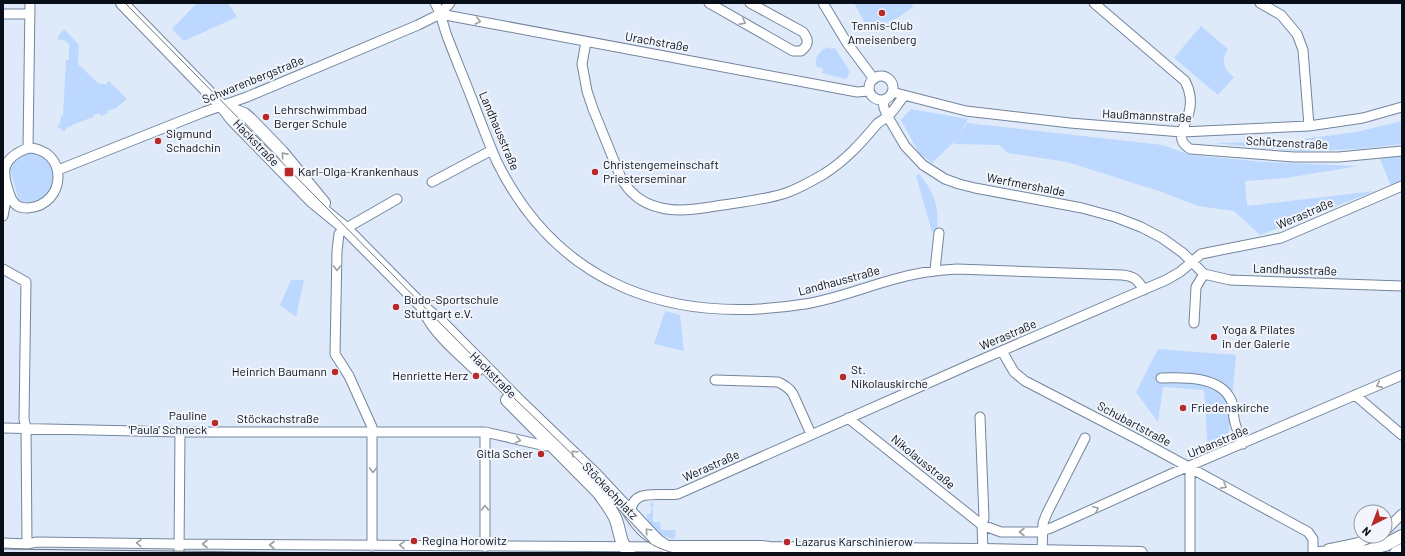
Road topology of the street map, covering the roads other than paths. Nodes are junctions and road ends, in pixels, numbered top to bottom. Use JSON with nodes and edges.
{"nodes":[{"id":1,"x":30,"y":3,"type":"edge"},
{"id":2,"x":122,"y":3,"type":"edge"},
{"id":3,"x":435,"y":3,"type":"edge"},
{"id":4,"x":450,"y":3,"type":"edge"},
{"id":5,"x":709,"y":3,"type":"edge"},
{"id":6,"x":750,"y":3,"type":"edge"},
{"id":7,"x":823,"y":3,"type":"edge"},
{"id":8,"x":1094,"y":3,"type":"edge"},
{"id":9,"x":1260,"y":3,"type":"edge"},
{"id":10,"x":3,"y":14,"type":"edge"},
{"id":11,"x":30,"y":14,"type":"junction"},
{"id":12,"x":440,"y":14,"type":"junction"},
{"id":13,"x":586,"y":42,"type":"junction"},
{"id":14,"x":874,"y":79,"type":"junction"},
{"id":15,"x":869,"y":91,"type":"junction"},
{"id":16,"x":892,"y":92,"type":"junction"},
{"id":17,"x":904,"y":96,"type":"junction"},
{"id":18,"x":883,"y":100,"type":"junction"},
{"id":19,"x":222,"y":106,"type":"junction"},
{"id":20,"x":1402,"y":106,"type":"edge"},
{"id":21,"x":888,"y":117,"type":"junction"},
{"id":22,"x":1309,"y":126,"type":"junction"},
{"id":23,"x":1182,"y":132,"type":"junction"},
{"id":24,"x":28,"y":148,"type":"junction"},
{"id":25,"x":492,"y":150,"type":"junction"},
{"id":26,"x":1402,"y":151,"type":"edge"},
{"id":27,"x":4,"y":161,"type":"edge"},
{"id":28,"x":58,"y":170,"type":"junction"},
{"id":29,"x":432,"y":182,"type":"dead end"},
{"id":30,"x":1402,"y":186,"type":"edge"},
{"id":31,"x":8,"y":189,"type":"junction"},
{"id":32,"x":396,"y":199,"type":"dead end"},
{"id":33,"x":19,"y":207,"type":"junction"},
{"id":34,"x":3,"y":216,"type":"edge"},
{"id":35,"x":344,"y":229,"type":"junction"},
{"id":36,"x":939,"y":233,"type":"dead end"},
{"id":37,"x":1192,"y":262,"type":"junction"},
{"id":38,"x":3,"y":269,"type":"edge"},
{"id":39,"x":935,"y":270,"type":"junction"},
{"id":40,"x":1204,"y":274,"type":"junction"},
{"id":41,"x":1402,"y":286,"type":"edge"},
{"id":42,"x":1144,"y":290,"type":"junction"},
{"id":43,"x":1194,"y":323,"type":"dead end"},
{"id":44,"x":1002,"y":351,"type":"junction"},
{"id":45,"x":1402,"y":375,"type":"edge"},
{"id":46,"x":1161,"y":378,"type":"dead end"},
{"id":47,"x":715,"y":380,"type":"dead end"},
{"id":48,"x":1355,"y":395,"type":"junction"},
{"id":49,"x":980,"y":417,"type":"dead end"},
{"id":50,"x":848,"y":418,"type":"junction"},
{"id":51,"x":3,"y":428,"type":"edge"},
{"id":52,"x":26,"y":428,"type":"junction"},
{"id":53,"x":373,"y":431,"type":"junction"},
{"id":54,"x":180,"y":432,"type":"junction"},
{"id":55,"x":485,"y":432,"type":"junction"},
{"id":56,"x":811,"y":434,"type":"junction"},
{"id":57,"x":1402,"y":435,"type":"edge"},
{"id":58,"x":1085,"y":438,"type":"dead end"},
{"id":59,"x":552,"y":439,"type":"junction"},
{"id":60,"x":1243,"y":444,"type":"junction"},
{"id":61,"x":1190,"y":467,"type":"junction"},
{"id":62,"x":631,"y":512,"type":"junction"},
{"id":63,"x":1402,"y":514,"type":"edge"},
{"id":64,"x":982,"y":525,"type":"junction"},
{"id":65,"x":1393,"y":528,"type":"edge"},
{"id":66,"x":1043,"y":531,"type":"junction"},
{"id":67,"x":1001,"y":532,"type":"junction"},
{"id":68,"x":3,"y":543,"type":"edge"},
{"id":69,"x":27,"y":544,"type":"junction"},
{"id":70,"x":1353,"y":544,"type":"edge"},
{"id":71,"x":1368,"y":544,"type":"edge"},
{"id":72,"x":1379,"y":544,"type":"edge"},
{"id":73,"x":1382,"y":544,"type":"edge"},
{"id":74,"x":982,"y":545,"type":"junction"},
{"id":75,"x":372,"y":546,"type":"junction"},
{"id":76,"x":485,"y":547,"type":"junction"},
{"id":77,"x":668,"y":547,"type":"junction"},
{"id":78,"x":178,"y":549,"type":"edge"},
{"id":79,"x":626,"y":550,"type":"edge"},
{"id":80,"x":1402,"y":550,"type":"edge"},
{"id":81,"x":927,"y":551,"type":"edge"},
{"id":82,"x":946,"y":551,"type":"edge"},
{"id":83,"x":1042,"y":552,"type":"edge"},
{"id":84,"x":1357,"y":552,"type":"edge"},
{"id":85,"x":1141,"y":553,"type":"edge"},
{"id":86,"x":1190,"y":553,"type":"edge"},
{"id":87,"x":1317,"y":553,"type":"edge"},
{"id":88,"x":1375,"y":553,"type":"edge"},
{"id":89,"x":1396,"y":553,"type":"edge"}],
"edges":[{"from":1,"to":11,"type":"street"},
{"from":2,"to":19,"type":"main road","name":"Hackstraße"},
{"from":3,"to":12,"type":"street","name":"Landhausstraße"},
{"from":4,"to":12,"type":"street","name":"Schwarenbergstraße"},
{"from":5,"to":6,"type":"street","one_way":true},
{"from":7,"to":14,"type":"street"},
{"from":8,"to":23,"type":"street"},
{"from":9,"to":22,"type":"street"},
{"from":10,"to":11,"type":"street"},
{"from":11,"to":24,"type":"street"},
{"from":12,"to":13,"type":"street","name":"Urachstraße","one_way":true},
{"from":12,"to":19,"type":"street","name":"Schwarenbergstraße"},
{"from":12,"to":25,"type":"street","name":"Landhausstraße"},
{"from":13,"to":15,"type":"street","name":"Urachstraße"},
{"from":13,"to":21,"type":"street"},
{"from":14,"to":15,"type":"street"},
{"from":14,"to":16,"type":"street"},
{"from":15,"to":18,"type":"street"},
{"from":16,"to":17,"type":"street","name":"Haußmannstraße"},
{"from":16,"to":18,"type":"street"},
{"from":17,"to":21,"type":"street"},
{"from":17,"to":23,"type":"street","name":"Haußmannstraße"},
{"from":18,"to":21,"type":"street","name":"Werfmershalde"},
{"from":19,"to":28,"type":"street","name":"Schwarenbergstraße"},
{"from":19,"to":35,"type":"main road","name":"Hackstraße"},
{"from":20,"to":22,"type":"street","name":"Haußmannstraße"},
{"from":21,"to":37,"type":"street","name":"Werfmershalde"},
{"from":22,"to":23,"type":"street","name":"Haußmannstraße"},
{"from":23,"to":26,"type":"street","name":"Schützenstraße"},
{"from":24,"to":27,"type":"street"},
{"from":24,"to":28,"type":"street"},
{"from":25,"to":29,"type":"street"},
{"from":25,"to":39,"type":"street","name":"Landhausstraße"},
{"from":27,"to":31,"type":"street"},
{"from":28,"to":33,"type":"street"},
{"from":30,"to":37,"type":"street","name":"Werastraße"},
{"from":31,"to":33,"type":"street"},
{"from":31,"to":34,"type":"street"},
{"from":32,"to":35,"type":"street"},
{"from":33,"to":34,"type":"street"},
{"from":35,"to":53,"type":"street","one_way":true},
{"from":35,"to":59,"type":"main road","name":"Hackstraße"},
{"from":36,"to":39,"type":"street"},
{"from":37,"to":40,"type":"street"},
{"from":37,"to":42,"type":"street","name":"Werastraße"},
{"from":38,"to":52,"type":"street"},
{"from":39,"to":42,"type":"street","name":"Landhausstraße"},
{"from":40,"to":41,"type":"street","name":"Landhausstraße"},
{"from":40,"to":43,"type":"street"},
{"from":42,"to":44,"type":"street","name":"Werastraße"},
{"from":44,"to":50,"type":"street","name":"Werastraße"},
{"from":44,"to":61,"type":"street","name":"Schubartstraße"},
{"from":45,"to":48,"type":"street","name":"Urbanstraße","one_way":true},
{"from":46,"to":60,"type":"street"},
{"from":47,"to":56,"type":"street"},
{"from":48,"to":57,"type":"street"},
{"from":48,"to":60,"type":"street","name":"Urbanstraße"},
{"from":49,"to":64,"type":"street"},
{"from":50,"to":56,"type":"street","name":"Werastraße"},
{"from":50,"to":64,"type":"street","name":"Nikolausstraße"},
{"from":51,"to":52,"type":"street","name":"Stöckachstraße"},
{"from":52,"to":54,"type":"street","name":"Stöckachstraße"},
{"from":52,"to":69,"type":"street"},
{"from":53,"to":54,"type":"street","name":"Stöckachstraße"},
{"from":53,"to":55,"type":"street","name":"Stöckachstraße"},
{"from":53,"to":75,"type":"street","one_way":true},
{"from":54,"to":78,"type":"street"},
{"from":55,"to":59,"type":"street","name":"Stöckachstraße","one_way":true},
{"from":76,"to":55,"type":"street","one_way":true},
{"from":56,"to":62,"type":"street","name":"Werastraße"},
{"from":58,"to":66,"type":"street"},
{"from":62,"to":59,"type":"main road","name":"Stöckachplatz","one_way":true},
{"from":59,"to":79,"type":"main road","name":"Hackstraße"},
{"from":60,"to":61,"type":"street","name":"Urbanstraße"},
{"from":66,"to":61,"type":"street","name":"Urbanstraße","one_way":true},
{"from":61,"to":86,"type":"street"},
{"from":61,"to":87,"type":"street","name":"Schubartstraße","one_way":true},
{"from":77,"to":62,"type":"main road","name":"Stöckachplatz","one_way":true},
{"from":63,"to":65,"type":"street"},
{"from":64,"to":67,"type":"street","name":"Nikolausstraße"},
{"from":64,"to":74,"type":"street"},
{"from":66,"to":67,"type":"street","name":"Urbanstraße","one_way":true},
{"from":66,"to":83,"type":"street"},
{"from":67,"to":74,"type":"street"},
{"from":68,"to":69,"type":"street"},
{"from":78,"to":69,"type":"street","one_way":true},
{"from":70,"to":87,"type":"street"},
{"from":71,"to":84,"type":"street"},
{"from":72,"to":84,"type":"main road"},
{"from":73,"to":88,"type":"main road"},
{"from":74,"to":82,"type":"main road"},
{"from":74,"to":83,"type":"main road"},
{"from":76,"to":75,"type":"street","one_way":true},
{"from":75,"to":78,"type":"street","one_way":true},
{"from":76,"to":79,"type":"street"},
{"from":77,"to":79,"type":"street"},
{"from":77,"to":81,"type":"main road"},
{"from":80,"to":89,"type":"main road"},
{"from":81,"to":82,"type":"main road"},
{"from":83,"to":85,"type":"main road"},
{"from":84,"to":87,"type":"main road"}]}
